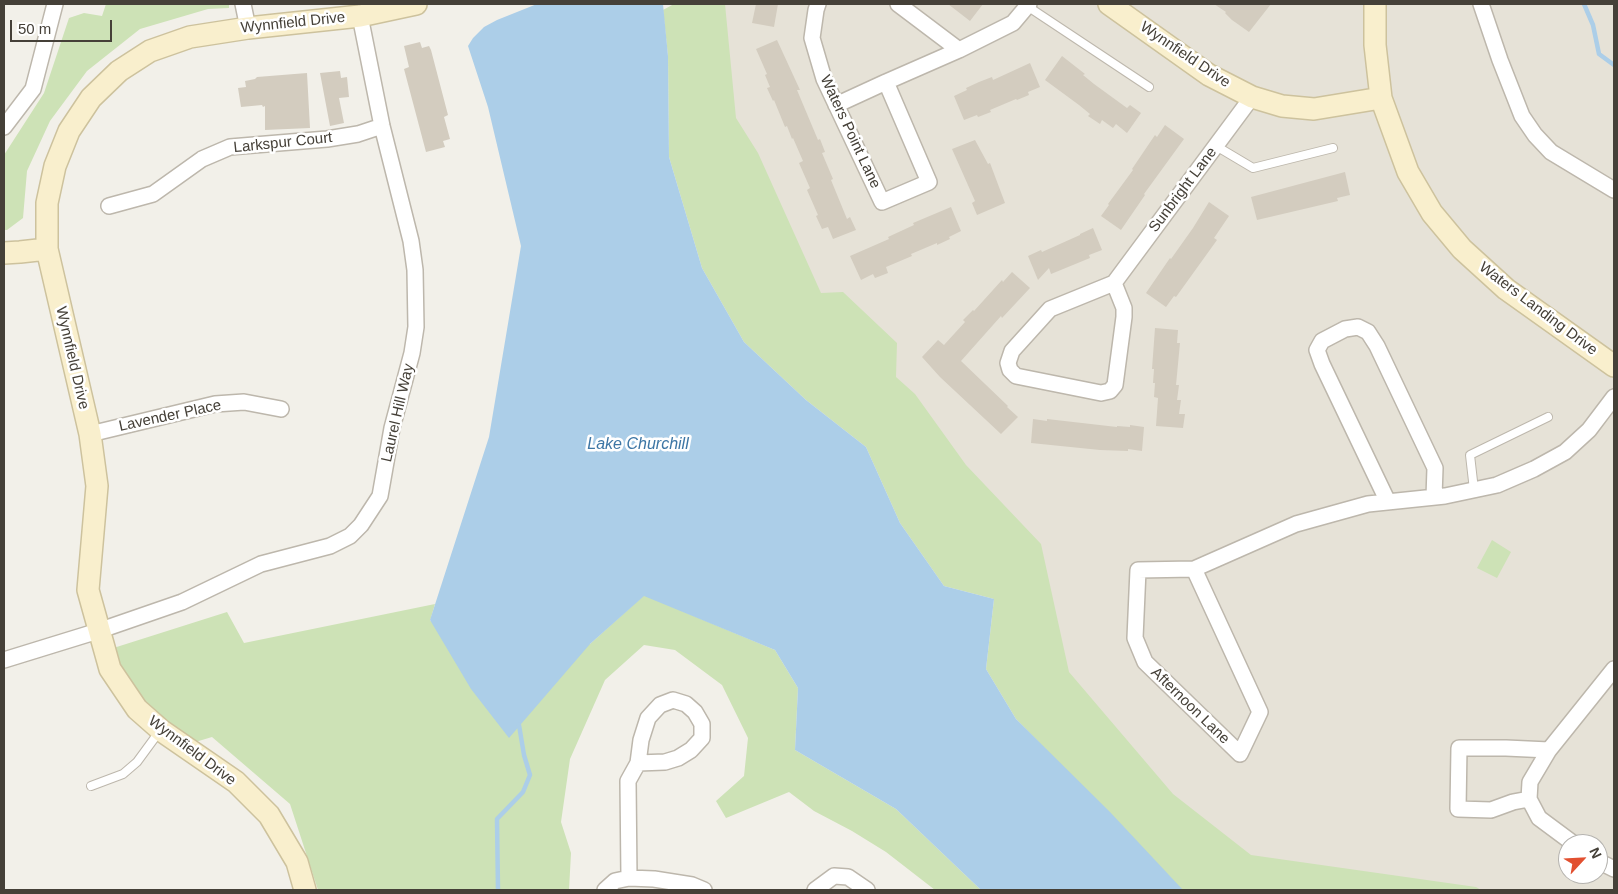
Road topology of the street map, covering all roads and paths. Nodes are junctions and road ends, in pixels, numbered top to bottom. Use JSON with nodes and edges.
{"nodes":[{"id":1,"x":56,"y":4,"type":"edge"},
{"id":2,"x":243,"y":4,"type":"edge"},
{"id":3,"x":416,"y":4,"type":"edge"},
{"id":4,"x":818,"y":4,"type":"edge"},
{"id":5,"x":898,"y":4,"type":"edge"},
{"id":6,"x":1110,"y":4,"type":"edge"},
{"id":7,"x":1375,"y":4,"type":"edge"},
{"id":8,"x":1481,"y":4,"type":"edge"},
{"id":9,"x":1028,"y":5,"type":"edge"},
{"id":10,"x":360,"y":16,"type":"junction"},
{"id":11,"x":248,"y":28,"type":"junction"},
{"id":12,"x":959,"y":50,"type":"junction"},
{"id":13,"x":886,"y":82,"type":"junction"},
{"id":14,"x":1149,"y":87,"type":"dead end"},
{"id":15,"x":1252,"y":97,"type":"junction"},
{"id":16,"x":1382,"y":98,"type":"junction"},
{"id":17,"x":836,"y":105,"type":"junction"},
{"id":18,"x":382,"y":126,"type":"junction"},
{"id":19,"x":4,"y":127,"type":"edge"},
{"id":20,"x":1216,"y":146,"type":"junction"},
{"id":21,"x":1333,"y":148,"type":"dead end"},
{"id":22,"x":1614,"y":190,"type":"edge"},
{"id":23,"x":109,"y":206,"type":"dead end"},
{"id":24,"x":47,"y":249,"type":"junction"},
{"id":25,"x":4,"y":253,"type":"edge"},
{"id":26,"x":1114,"y":283,"type":"junction"},
{"id":27,"x":1614,"y":366,"type":"edge"},
{"id":28,"x":1614,"y":397,"type":"edge"},
{"id":29,"x":281,"y":409,"type":"dead end"},
{"id":30,"x":1548,"y":417,"type":"dead end"},
{"id":31,"x":90,"y":434,"type":"junction"},
{"id":32,"x":1474,"y":490,"type":"junction"},
{"id":33,"x":1434,"y":497,"type":"junction"},
{"id":34,"x":1388,"y":502,"type":"junction"},
{"id":35,"x":1194,"y":569,"type":"junction"},
{"id":36,"x":98,"y":631,"type":"junction"},
{"id":37,"x":4,"y":660,"type":"edge"},
{"id":38,"x":1614,"y":669,"type":"edge"},
{"id":39,"x":160,"y":730,"type":"junction"},
{"id":40,"x":1549,"y":750,"type":"junction"},
{"id":41,"x":638,"y":763,"type":"junction"},
{"id":42,"x":91,"y":786,"type":"dead end"},
{"id":43,"x":1529,"y":799,"type":"junction"},
{"id":44,"x":1561,"y":834,"type":"edge"},
{"id":45,"x":629,"y":878,"type":"junction"},
{"id":46,"x":305,"y":890,"type":"edge"},
{"id":47,"x":605,"y":890,"type":"edge"},
{"id":48,"x":704,"y":890,"type":"edge"},
{"id":49,"x":816,"y":890,"type":"edge"},
{"id":50,"x":868,"y":890,"type":"edge"}],
"edges":[{"from":1,"to":19,"type":"street"},
{"from":2,"to":11,"type":"street"},
{"from":3,"to":10,"type":"street","name":"Wynnfield Drive"},
{"from":4,"to":17,"type":"street","name":"Waters Point Lane"},
{"from":5,"to":12,"type":"street"},
{"from":6,"to":15,"type":"street","name":"Wynnfield Drive"},
{"from":7,"to":16,"type":"street","name":"Waters Landing Drive"},
{"from":8,"to":22,"type":"street"},
{"from":9,"to":12,"type":"street"},
{"from":9,"to":14,"type":"lane"},
{"from":10,"to":11,"type":"street","name":"Wynnfield Drive"},
{"from":10,"to":18,"type":"street","name":"Laurel Hill Way"},
{"from":11,"to":24,"type":"street","name":"Wynnfield Drive"},
{"from":12,"to":13,"type":"street"},
{"from":13,"to":17,"type":"street"},
{"from":13,"to":17,"type":"street","name":"Waters Point Lane"},
{"from":15,"to":16,"type":"street","name":"Wynnfield Drive"},
{"from":15,"to":20,"type":"street","name":"Sunbright Lane"},
{"from":16,"to":27,"type":"street","name":"Waters Landing Drive"},
{"from":18,"to":23,"type":"street","name":"Larkspur Court"},
{"from":18,"to":36,"type":"street","name":"Laurel Hill Way"},
{"from":20,"to":21,"type":"lane"},
{"from":20,"to":26,"type":"street","name":"Sunbright Lane"},
{"from":24,"to":25,"type":"street"},
{"from":24,"to":31,"type":"street","name":"Wynnfield Drive"},
{"from":26,"to":26,"type":"street"},
{"from":28,"to":32,"type":"street","name":"Afternoon Lane"},
{"from":29,"to":31,"type":"street","name":"Lavender Place"},
{"from":30,"to":32,"type":"lane"},
{"from":31,"to":36,"type":"street","name":"Wynnfield Drive"},
{"from":32,"to":33,"type":"street","name":"Afternoon Lane"},
{"from":33,"to":34,"type":"street","name":"Afternoon Lane"},
{"from":33,"to":34,"type":"street"},
{"from":34,"to":35,"type":"street","name":"Afternoon Lane"},
{"from":35,"to":35,"type":"street","name":"Afternoon Lane"},
{"from":36,"to":37,"type":"street","name":"Laurel Hill Way"},
{"from":36,"to":39,"type":"street","name":"Wynnfield Drive"},
{"from":38,"to":40,"type":"street"},
{"from":39,"to":42,"type":"lane"},
{"from":39,"to":46,"type":"street","name":"Wynnfield Drive"},
{"from":40,"to":43,"type":"street"},
{"from":40,"to":43,"type":"street"},
{"from":41,"to":41,"type":"street"},
{"from":41,"to":45,"type":"street"},
{"from":43,"to":44,"type":"street"},
{"from":45,"to":47,"type":"street"},
{"from":45,"to":48,"type":"street"},
{"from":49,"to":50,"type":"street"}]}
